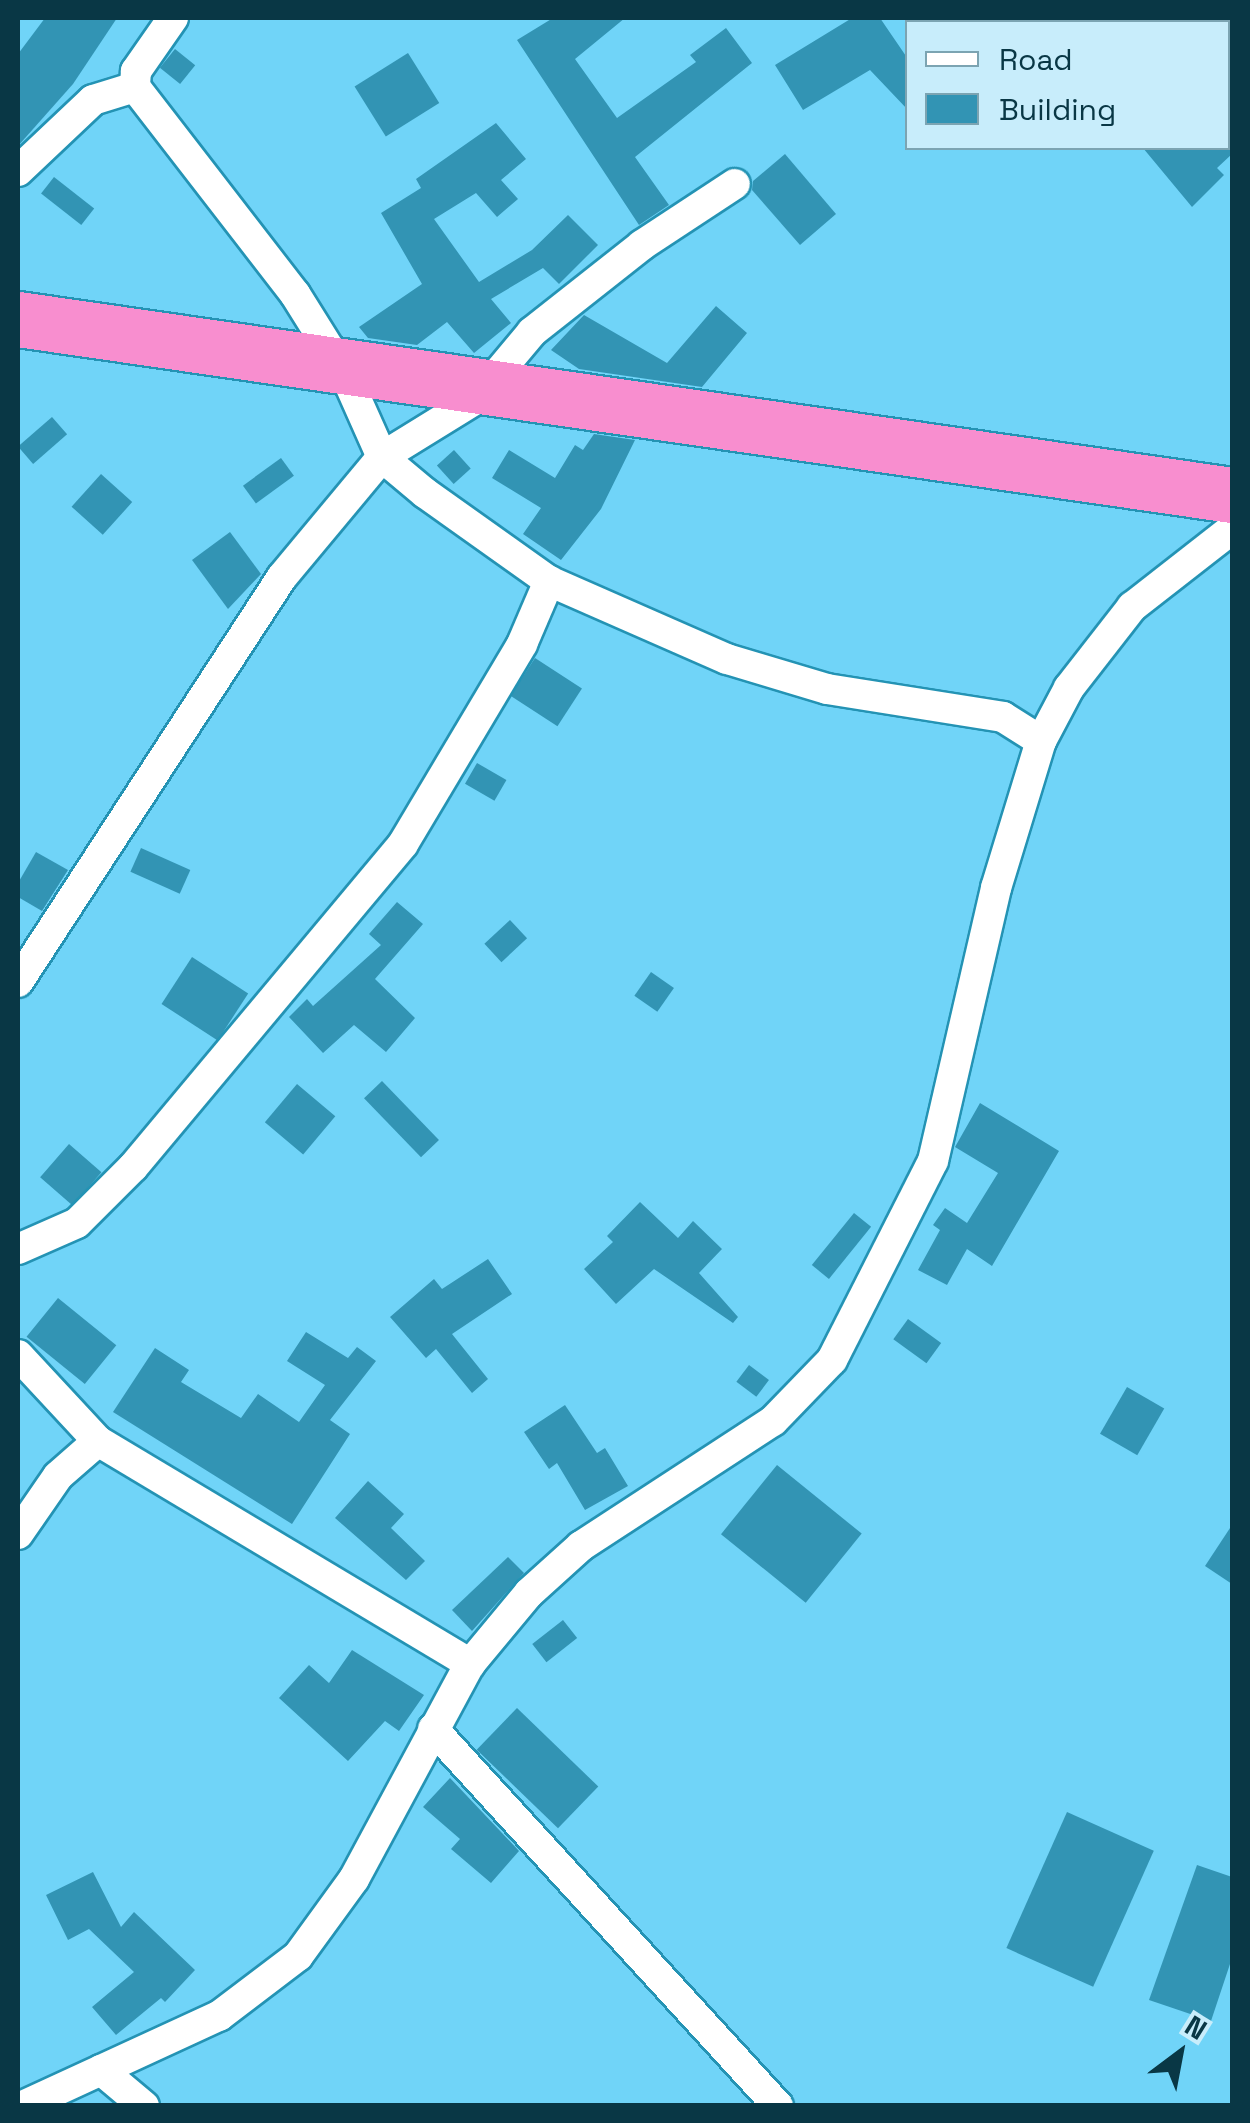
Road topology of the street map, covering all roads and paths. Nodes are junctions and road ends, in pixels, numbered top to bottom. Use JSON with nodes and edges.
{"nodes":[{"id":1,"x":173,"y":18,"type":"edge"},
{"id":2,"x":135,"y":86,"type":"junction"},
{"id":3,"x":18,"y":171,"type":"edge"},
{"id":4,"x":734,"y":184,"type":"dead end"},
{"id":5,"x":18,"y":319,"type":"edge"},
{"id":6,"x":382,"y":457,"type":"junction"},
{"id":7,"x":1232,"y":495,"type":"edge"},
{"id":8,"x":1232,"y":529,"type":"edge"},
{"id":9,"x":550,"y":581,"type":"junction"},
{"id":10,"x":1041,"y":741,"type":"junction"},
{"id":11,"x":18,"y":982,"type":"edge"},
{"id":12,"x":18,"y":1249,"type":"edge"},
{"id":13,"x":18,"y":1356,"type":"edge"},
{"id":14,"x":98,"y":1442,"type":"junction"},
{"id":15,"x":18,"y":1534,"type":"edge"},
{"id":16,"x":470,"y":1664,"type":"junction"},
{"id":17,"x":433,"y":1729,"type":"junction"},
{"id":18,"x":100,"y":2070,"type":"junction"},
{"id":19,"x":23,"y":2106,"type":"edge"},
{"id":20,"x":144,"y":2106,"type":"edge"},
{"id":21,"x":778,"y":2106,"type":"edge"}],
"edges":[{"from":1,"to":2,"type":"street"},
{"from":2,"to":3,"type":"street"},
{"from":2,"to":6,"type":"street"},
{"from":4,"to":6,"type":"street"},
{"from":5,"to":7,"type":"highway"},
{"from":6,"to":9,"type":"street"},
{"from":6,"to":11,"type":"street"},
{"from":8,"to":10,"type":"street"},
{"from":9,"to":10,"type":"street"},
{"from":9,"to":12,"type":"street"},
{"from":10,"to":16,"type":"street"},
{"from":13,"to":14,"type":"street"},
{"from":14,"to":15,"type":"street"},
{"from":14,"to":16,"type":"street"},
{"from":16,"to":17,"type":"street"},
{"from":17,"to":18,"type":"street"},
{"from":17,"to":21,"type":"street"},
{"from":18,"to":19,"type":"street"},
{"from":18,"to":20,"type":"street"}]}
